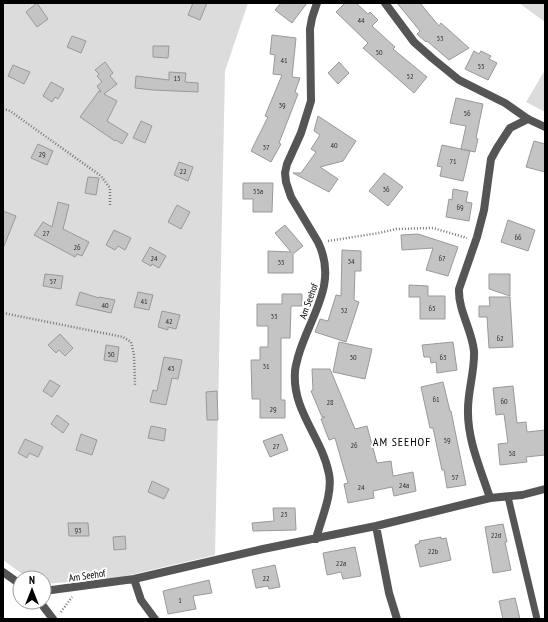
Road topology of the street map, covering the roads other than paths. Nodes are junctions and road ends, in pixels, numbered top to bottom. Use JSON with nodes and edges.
{"nodes":[{"id":1,"x":317,"y":3,"type":"edge"},
{"id":2,"x":385,"y":3,"type":"edge"},
{"id":3,"x":528,"y":119,"type":"junction"},
{"id":4,"x":545,"y":127,"type":"edge"},
{"id":5,"x":545,"y":489,"type":"edge"},
{"id":6,"x":508,"y":497,"type":"junction"},
{"id":7,"x":490,"y":498,"type":"junction"},
{"id":8,"x":376,"y":526,"type":"junction"},
{"id":9,"x":316,"y":539,"type":"junction"},
{"id":10,"x":3,"y":572,"type":"edge"},
{"id":11,"x":12,"y":578,"type":"edge"},
{"id":12,"x":134,"y":579,"type":"junction"},
{"id":13,"x":52,"y":590,"type":"edge"},
{"id":14,"x":156,"y":619,"type":"edge"},
{"id":15,"x":397,"y":619,"type":"edge"},
{"id":16,"x":538,"y":619,"type":"edge"}],
"edges":[{"from":1,"to":9,"type":"street","name":"Am Seehof"},
{"from":2,"to":3,"type":"street"},
{"from":3,"to":4,"type":"street"},
{"from":3,"to":7,"type":"street"},
{"from":5,"to":6,"type":"street","name":"Am Seehof"},
{"from":6,"to":7,"type":"street","name":"Am Seehof"},
{"from":6,"to":16,"type":"lane"},
{"from":7,"to":8,"type":"street","name":"Am Seehof"},
{"from":8,"to":9,"type":"street","name":"Am Seehof"},
{"from":8,"to":15,"type":"street"},
{"from":9,"to":12,"type":"street","name":"Am Seehof"},
{"from":10,"to":11,"type":"street"},
{"from":12,"to":13,"type":"street","name":"Am Seehof"},
{"from":12,"to":14,"type":"street"}]}
